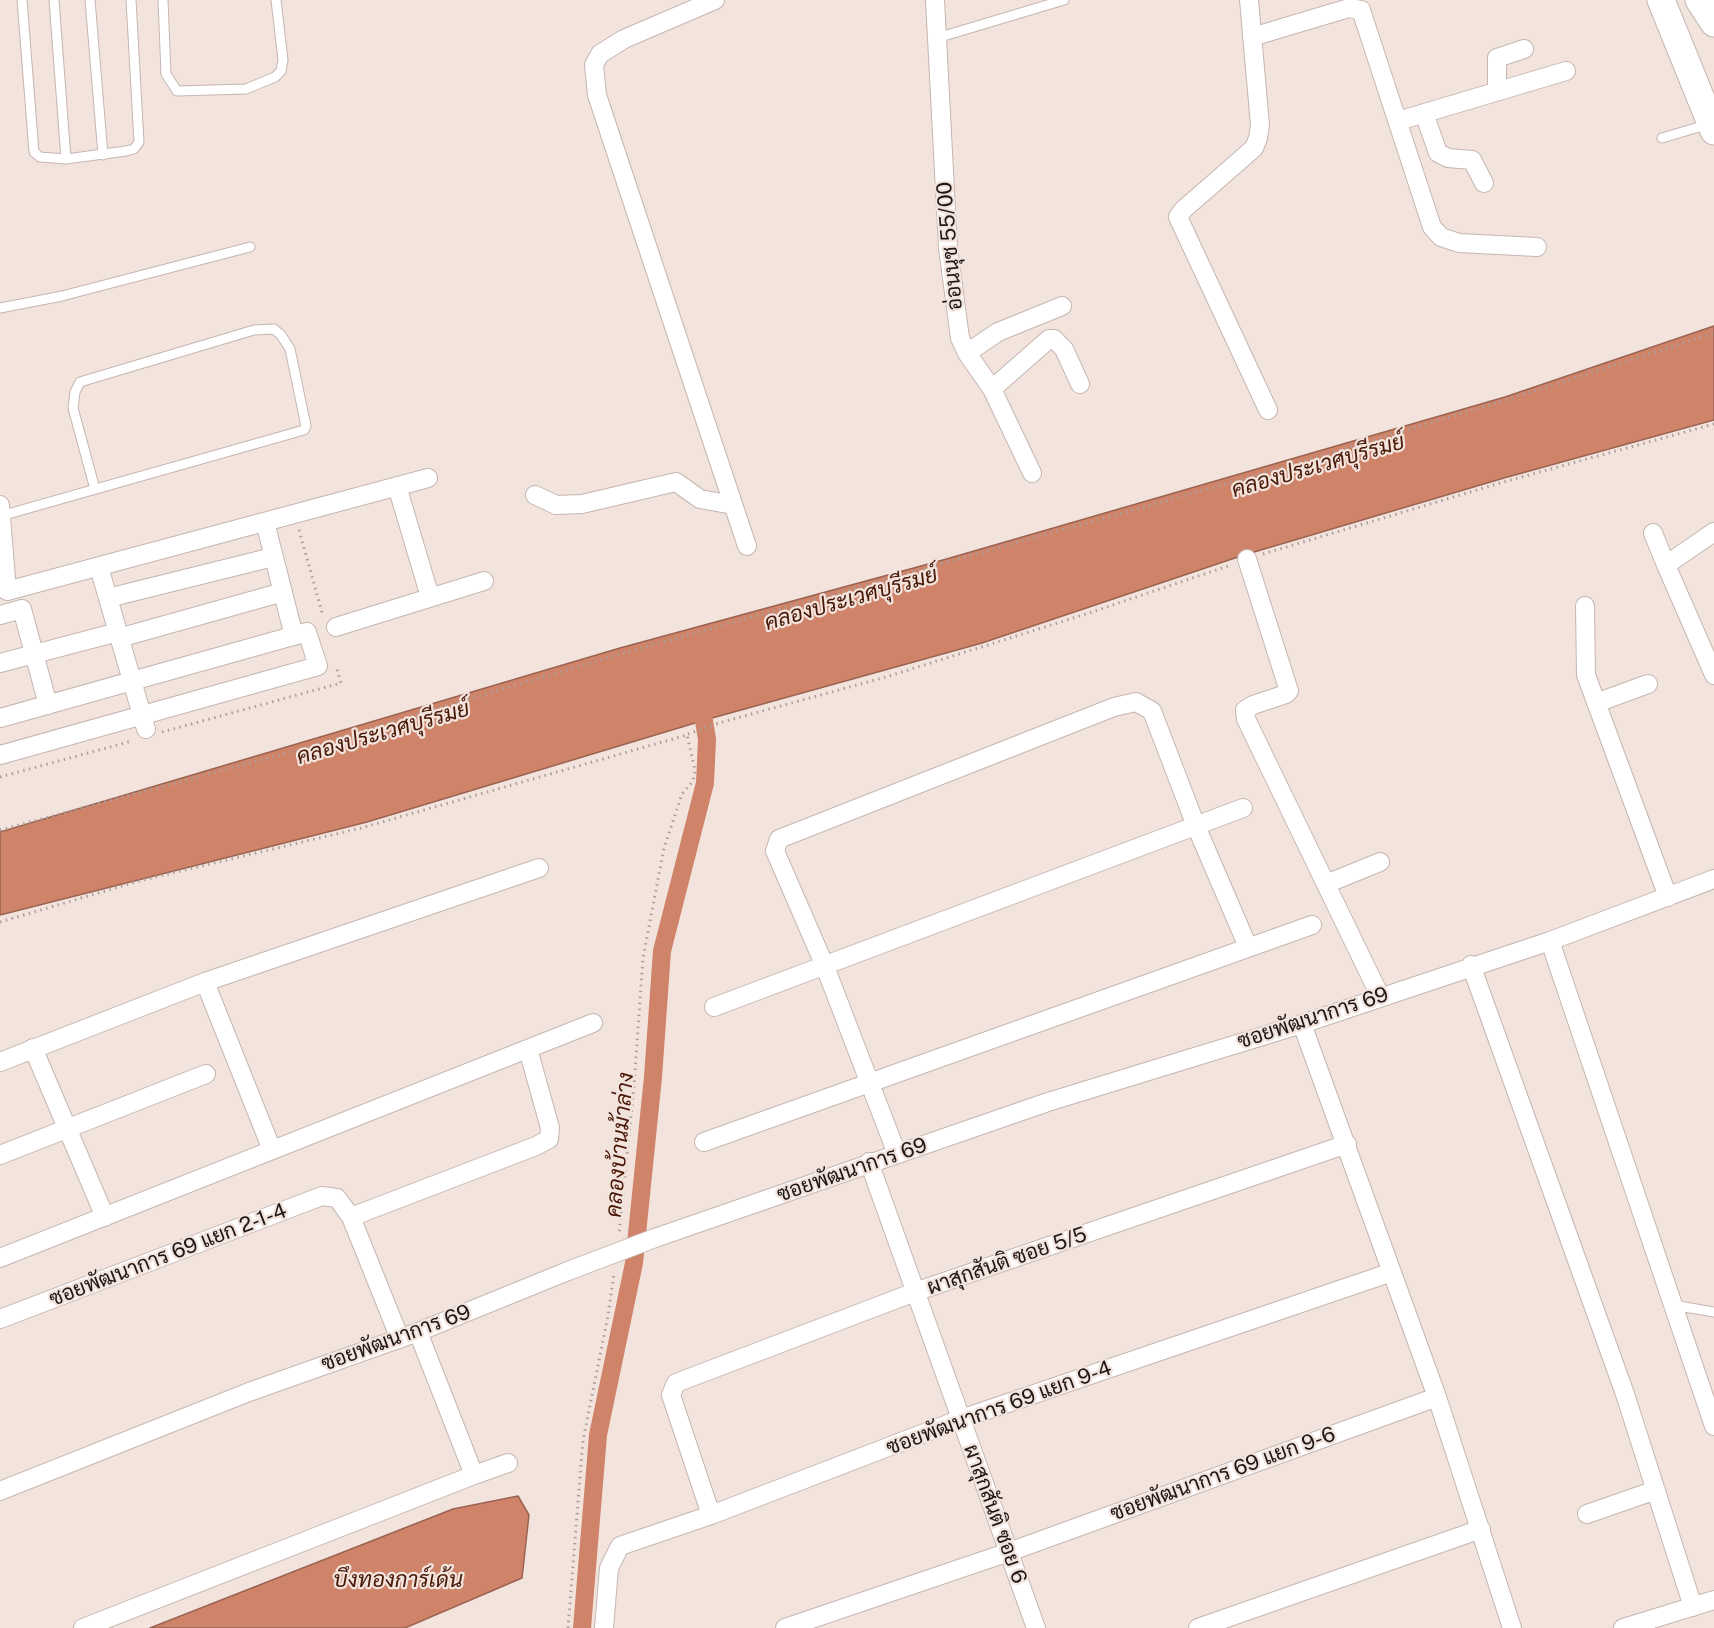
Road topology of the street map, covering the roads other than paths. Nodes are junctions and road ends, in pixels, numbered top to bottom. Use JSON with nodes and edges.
{"nodes":[{"id":1,"x":22,"y":0,"type":"edge"},
{"id":2,"x":54,"y":0,"type":"edge"},
{"id":3,"x":90,"y":0,"type":"edge"},
{"id":4,"x":131,"y":0,"type":"edge"},
{"id":5,"x":163,"y":0,"type":"edge"},
{"id":6,"x":276,"y":0,"type":"edge"},
{"id":7,"x":716,"y":0,"type":"edge"},
{"id":8,"x":935,"y":0,"type":"edge"},
{"id":9,"x":1064,"y":0,"type":"edge"},
{"id":10,"x":1249,"y":0,"type":"edge"},
{"id":11,"x":1661,"y":0,"type":"edge"},
{"id":12,"x":1699,"y":0,"type":"edge"},
{"id":13,"x":1712,"y":0,"type":"edge"},
{"id":14,"x":1714,"y":6,"type":"edge"},
{"id":15,"x":1714,"y":23,"type":"edge"},
{"id":16,"x":1252,"y":37,"type":"junction"},
{"id":17,"x":937,"y":38,"type":"junction"},
{"id":18,"x":1524,"y":49,"type":"dead end"},
{"id":19,"x":1566,"y":71,"type":"dead end"},
{"id":20,"x":1497,"y":91,"type":"junction"},
{"id":21,"x":1424,"y":113,"type":"junction"},
{"id":22,"x":1398,"y":121,"type":"junction"},
{"id":23,"x":1713,"y":127,"type":"edge"},
{"id":24,"x":1662,"y":138,"type":"dead end"},
{"id":25,"x":103,"y":155,"type":"junction"},
{"id":26,"x":66,"y":159,"type":"junction"},
{"id":27,"x":1484,"y":183,"type":"dead end"},
{"id":28,"x":250,"y":247,"type":"dead end"},
{"id":29,"x":1537,"y":248,"type":"dead end"},
{"id":30,"x":1062,"y":306,"type":"dead end"},
{"id":31,"x":0,"y":308,"type":"edge"},
{"id":32,"x":967,"y":353,"type":"junction"},
{"id":33,"x":1080,"y":384,"type":"dead end"},
{"id":34,"x":993,"y":390,"type":"junction"},
{"id":35,"x":1268,"y":410,"type":"dead end"},
{"id":36,"x":1032,"y":473,"type":"dead end"},
{"id":37,"x":428,"y":478,"type":"dead end"},
{"id":38,"x":397,"y":486,"type":"junction"},
{"id":39,"x":95,"y":489,"type":"junction"},
{"id":40,"x":535,"y":495,"type":"dead end"},
{"id":41,"x":734,"y":505,"type":"junction"},
{"id":42,"x":0,"y":511,"type":"edge"},
{"id":43,"x":265,"y":522,"type":"junction"},
{"id":44,"x":1714,"y":532,"type":"edge"},
{"id":45,"x":1653,"y":533,"type":"dead end"},
{"id":46,"x":747,"y":546,"type":"dead end"},
{"id":47,"x":273,"y":557,"type":"junction"},
{"id":48,"x":1247,"y":559,"type":"road end"},
{"id":49,"x":1666,"y":565,"type":"junction"},
{"id":50,"x":99,"y":567,"type":"junction"},
{"id":51,"x":484,"y":580,"type":"dead end"},
{"id":52,"x":4,"y":592,"type":"edge"},
{"id":53,"x":283,"y":592,"type":"junction"},
{"id":54,"x":430,"y":597,"type":"junction"},
{"id":55,"x":108,"y":598,"type":"junction"},
{"id":56,"x":1585,"y":606,"type":"dead end"},
{"id":57,"x":0,"y":615,"type":"edge"},
{"id":58,"x":331,"y":627,"type":"road end"},
{"id":59,"x":118,"y":635,"type":"junction"},
{"id":60,"x":294,"y":636,"type":"junction"},
{"id":61,"x":34,"y":654,"type":"junction"},
{"id":62,"x":0,"y":663,"type":"edge"},
{"id":63,"x":1712,"y":664,"type":"edge"},
{"id":64,"x":132,"y":682,"type":"junction"},
{"id":65,"x":1648,"y":684,"type":"dead end"},
{"id":66,"x":1596,"y":703,"type":"junction"},
{"id":67,"x":48,"y":705,"type":"junction"},
{"id":68,"x":0,"y":718,"type":"edge"},
{"id":69,"x":146,"y":730,"type":"junction"},
{"id":70,"x":0,"y":755,"type":"edge"},
{"id":71,"x":1243,"y":808,"type":"dead end"},
{"id":72,"x":1196,"y":825,"type":"junction"},
{"id":73,"x":1380,"y":862,"type":"dead end"},
{"id":74,"x":539,"y":868,"type":"dead end"},
{"id":75,"x":1714,"y":879,"type":"edge"},
{"id":76,"x":1326,"y":884,"type":"junction"},
{"id":77,"x":1668,"y":897,"type":"junction"},
{"id":78,"x":1312,"y":925,"type":"dead end"},
{"id":79,"x":1550,"y":941,"type":"junction"},
{"id":80,"x":1248,"y":948,"type":"junction"},
{"id":81,"x":824,"y":964,"type":"junction"},
{"id":82,"x":1471,"y":965,"type":"junction"},
{"id":83,"x":205,"y":982,"type":"junction"},
{"id":84,"x":1380,"y":996,"type":"junction"},
{"id":85,"x":714,"y":1006,"type":"dead end"},
{"id":86,"x":592,"y":1023,"type":"dead end"},
{"id":87,"x":1302,"y":1024,"type":"junction"},
{"id":88,"x":33,"y":1048,"type":"junction"},
{"id":89,"x":528,"y":1049,"type":"junction"},
{"id":90,"x":0,"y":1062,"type":"edge"},
{"id":91,"x":206,"y":1074,"type":"dead end"},
{"id":92,"x":867,"y":1082,"type":"junction"},
{"id":93,"x":67,"y":1129,"type":"junction"},
{"id":94,"x":704,"y":1142,"type":"dead end"},
{"id":95,"x":1347,"y":1144,"type":"junction"},
{"id":96,"x":272,"y":1150,"type":"junction"},
{"id":97,"x":897,"y":1154,"type":"junction"},
{"id":98,"x":0,"y":1155,"type":"edge"},
{"id":99,"x":869,"y":1162,"type":"junction"},
{"id":100,"x":105,"y":1217,"type":"junction"},
{"id":101,"x":351,"y":1217,"type":"junction"},
{"id":102,"x":0,"y":1258,"type":"edge"},
{"id":103,"x":1392,"y":1272,"type":"junction"},
{"id":104,"x":915,"y":1292,"type":"junction"},
{"id":105,"x":1673,"y":1305,"type":"junction"},
{"id":106,"x":1714,"y":1312,"type":"edge"},
{"id":107,"x":0,"y":1319,"type":"edge"},
{"id":108,"x":418,"y":1332,"type":"junction"},
{"id":109,"x":400,"y":1339,"type":"junction"},
{"id":110,"x":1437,"y":1396,"type":"junction"},
{"id":111,"x":961,"y":1419,"type":"junction"},
{"id":112,"x":1714,"y":1426,"type":"edge"},
{"id":113,"x":508,"y":1463,"type":"dead end"},
{"id":114,"x":474,"y":1475,"type":"junction"},
{"id":115,"x":1656,"y":1490,"type":"junction"},
{"id":116,"x":0,"y":1491,"type":"edge"},
{"id":117,"x":711,"y":1515,"type":"junction"},
{"id":118,"x":1587,"y":1515,"type":"dead end"},
{"id":119,"x":1481,"y":1529,"type":"junction"},
{"id":120,"x":1009,"y":1552,"type":"junction"},
{"id":121,"x":1714,"y":1600,"type":"edge"},
{"id":122,"x":1694,"y":1607,"type":"junction"},
{"id":123,"x":1632,"y":1627,"type":"edge"},
{"id":124,"x":83,"y":1628,"type":"edge"},
{"id":125,"x":604,"y":1628,"type":"edge"},
{"id":126,"x":785,"y":1628,"type":"edge"},
{"id":127,"x":1036,"y":1628,"type":"edge"},
{"id":128,"x":1198,"y":1628,"type":"edge"},
{"id":129,"x":1512,"y":1628,"type":"edge"}],
"edges":[{"from":1,"to":26,"type":"lane"},
{"from":2,"to":26,"type":"lane"},
{"from":3,"to":25,"type":"lane"},
{"from":4,"to":25,"type":"lane"},
{"from":5,"to":6,"type":"lane"},
{"from":7,"to":41,"type":"street"},
{"from":8,"to":17,"type":"street","name":"อ่อนนุช 55/00"},
{"from":9,"to":17,"type":"lane"},
{"from":10,"to":16,"type":"street"},
{"from":11,"to":23,"type":"main road"},
{"from":12,"to":15,"type":"main road"},
{"from":13,"to":14,"type":"main road"},
{"from":16,"to":22,"type":"street"},
{"from":16,"to":35,"type":"street"},
{"from":17,"to":32,"type":"street","name":"อ่อนนุช 55/00"},
{"from":18,"to":20,"type":"street"},
{"from":19,"to":20,"type":"street"},
{"from":20,"to":21,"type":"street"},
{"from":21,"to":22,"type":"street"},
{"from":21,"to":27,"type":"street"},
{"from":22,"to":29,"type":"street"},
{"from":23,"to":24,"type":"lane"},
{"from":25,"to":26,"type":"lane"},
{"from":28,"to":31,"type":"lane"},
{"from":30,"to":32,"type":"street"},
{"from":32,"to":34,"type":"street","name":"อ่อนนุช 55/00"},
{"from":33,"to":34,"type":"street"},
{"from":34,"to":36,"type":"street","name":"อ่อนนุช 55/00"},
{"from":37,"to":38,"type":"street"},
{"from":38,"to":43,"type":"street"},
{"from":38,"to":54,"type":"street"},
{"from":39,"to":39,"type":"lane"},
{"from":39,"to":42,"type":"lane"},
{"from":40,"to":41,"type":"street"},
{"from":41,"to":46,"type":"street"},
{"from":42,"to":52,"type":"street"},
{"from":43,"to":47,"type":"street"},
{"from":43,"to":50,"type":"street"},
{"from":44,"to":49,"type":"street"},
{"from":45,"to":49,"type":"street"},
{"from":47,"to":53,"type":"street"},
{"from":47,"to":55,"type":"street"},
{"from":48,"to":76,"type":"street"},
{"from":49,"to":63,"type":"street"},
{"from":50,"to":52,"type":"street"},
{"from":50,"to":55,"type":"street"},
{"from":51,"to":54,"type":"street"},
{"from":53,"to":59,"type":"street"},
{"from":53,"to":60,"type":"street"},
{"from":54,"to":58,"type":"street"},
{"from":55,"to":59,"type":"street"},
{"from":56,"to":66,"type":"street"},
{"from":57,"to":61,"type":"street"},
{"from":59,"to":61,"type":"street"},
{"from":59,"to":64,"type":"street"},
{"from":60,"to":64,"type":"street"},
{"from":60,"to":69,"type":"street"},
{"from":61,"to":62,"type":"street"},
{"from":61,"to":67,"type":"street"},
{"from":64,"to":67,"type":"street"},
{"from":64,"to":69,"type":"street"},
{"from":65,"to":66,"type":"street"},
{"from":66,"to":77,"type":"street"},
{"from":67,"to":68,"type":"street"},
{"from":69,"to":70,"type":"street"},
{"from":71,"to":72,"type":"street"},
{"from":72,"to":80,"type":"street"},
{"from":72,"to":81,"type":"street"},
{"from":72,"to":81,"type":"street"},
{"from":73,"to":76,"type":"street"},
{"from":74,"to":83,"type":"street"},
{"from":75,"to":77,"type":"street","name":"ซอยพัฒนาการ 69"},
{"from":76,"to":84,"type":"street"},
{"from":77,"to":79,"type":"street","name":"ซอยพัฒนาการ 69"},
{"from":78,"to":80,"type":"street"},
{"from":79,"to":82,"type":"street","name":"ซอยพัฒนาการ 69"},
{"from":79,"to":105,"type":"street"},
{"from":80,"to":92,"type":"street"},
{"from":81,"to":85,"type":"street"},
{"from":81,"to":92,"type":"street"},
{"from":82,"to":84,"type":"street","name":"ซอยพัฒนาการ 69"},
{"from":82,"to":115,"type":"street"},
{"from":83,"to":88,"type":"street"},
{"from":83,"to":96,"type":"street"},
{"from":84,"to":87,"type":"street","name":"ซอยพัฒนาการ 69"},
{"from":86,"to":89,"type":"street"},
{"from":87,"to":95,"type":"street"},
{"from":87,"to":97,"type":"street","name":"ซอยพัฒนาการ 69"},
{"from":88,"to":90,"type":"street"},
{"from":88,"to":93,"type":"street"},
{"from":89,"to":96,"type":"street"},
{"from":89,"to":101,"type":"street"},
{"from":91,"to":93,"type":"street"},
{"from":92,"to":94,"type":"street"},
{"from":92,"to":97,"type":"street"},
{"from":93,"to":98,"type":"street"},
{"from":93,"to":100,"type":"street"},
{"from":95,"to":103,"type":"street"},
{"from":95,"to":104,"type":"street","name":"ผาสุกสันติ ซอย 5/5"},
{"from":96,"to":100,"type":"street"},
{"from":97,"to":99,"type":"street","name":"ซอยพัฒนาการ 69"},
{"from":99,"to":104,"type":"street","name":"ผาสุกสันติ ซอย 6"},
{"from":99,"to":108,"type":"street","name":"ซอยพัฒนาการ 69","bridge":true},
{"from":100,"to":102,"type":"street"},
{"from":101,"to":107,"type":"street","name":"ซอยพัฒนาการ 69 แยก 2-1-4"},
{"from":101,"to":109,"type":"street"},
{"from":103,"to":110,"type":"street"},
{"from":103,"to":111,"type":"street","name":"ซอยพัฒนาการ 69 แยก 9-4"},
{"from":104,"to":111,"type":"street","name":"ผาสุกสันติ ซอย 6"},
{"from":104,"to":117,"type":"street","name":"ผาสุกสันติ ซอย 5/5"},
{"from":105,"to":106,"type":"lane"},
{"from":105,"to":112,"type":"street"},
{"from":108,"to":109,"type":"street","name":"ซอยพัฒนาการ 69"},
{"from":108,"to":114,"type":"street"},
{"from":109,"to":116,"type":"street","name":"ซอยพัฒนาการ 69"},
{"from":110,"to":119,"type":"street"},
{"from":110,"to":120,"type":"street","name":"ซอยพัฒนาการ 69 แยก 9-6"},
{"from":111,"to":117,"type":"street","name":"ซอยพัฒนาการ 69 แยก 9-4"},
{"from":111,"to":120,"type":"street","name":"ผาสุกสันติ ซอย 6"},
{"from":113,"to":114,"type":"street"},
{"from":114,"to":124,"type":"street"},
{"from":115,"to":118,"type":"street"},
{"from":115,"to":122,"type":"street"},
{"from":117,"to":125,"type":"street","name":"ซอยพัฒนาการ 69 แยก 9-4"},
{"from":119,"to":128,"type":"street"},
{"from":119,"to":129,"type":"street"},
{"from":120,"to":126,"type":"street","name":"ซอยพัฒนาการ 69 แยก 9-6"},
{"from":120,"to":127,"type":"street","name":"ผาสุกสันติ ซอย 6"},
{"from":121,"to":122,"type":"street"},
{"from":122,"to":123,"type":"street"}]}
